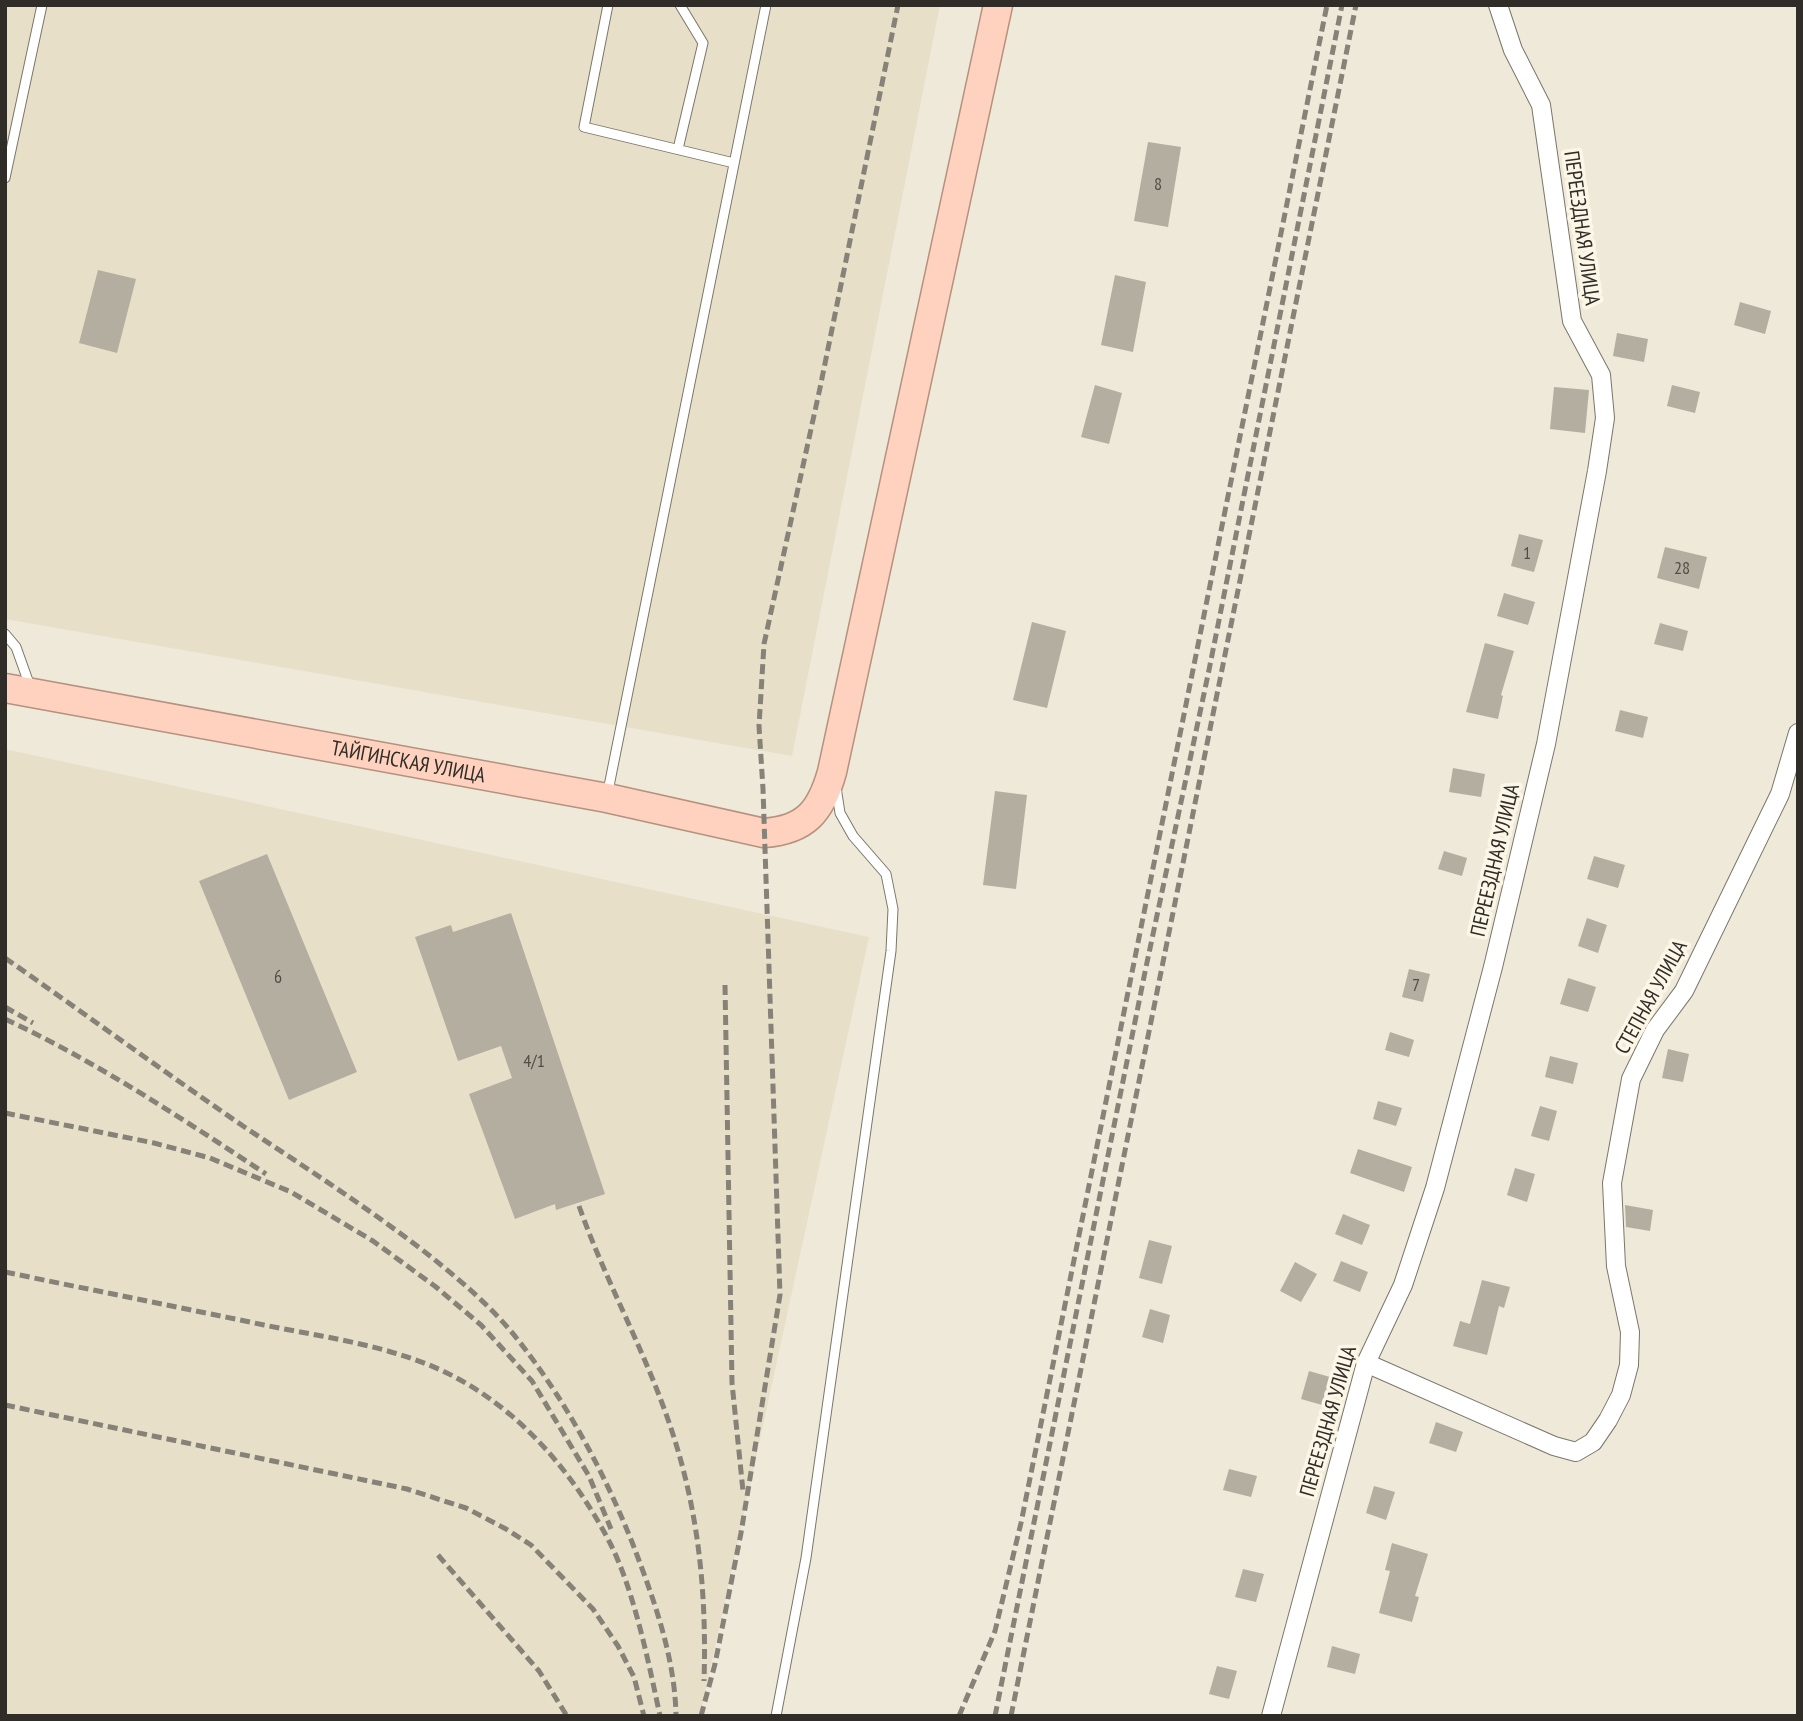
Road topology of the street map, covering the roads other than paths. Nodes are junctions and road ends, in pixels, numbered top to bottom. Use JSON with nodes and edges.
{"nodes":[{"id":1,"x":42,"y":5,"type":"edge"},
{"id":2,"x":608,"y":5,"type":"edge"},
{"id":3,"x":680,"y":5,"type":"edge"},
{"id":4,"x":766,"y":5,"type":"edge"},
{"id":5,"x":998,"y":5,"type":"edge"},
{"id":6,"x":1498,"y":5,"type":"edge"},
{"id":7,"x":678,"y":149,"type":"junction"},
{"id":8,"x":734,"y":163,"type":"junction"},
{"id":9,"x":5,"y":178,"type":"edge"},
{"id":10,"x":5,"y":634,"type":"edge"},
{"id":11,"x":5,"y":688,"type":"edge"},
{"id":12,"x":33,"y":694,"type":"junction"},
{"id":13,"x":1798,"y":733,"type":"edge"},
{"id":14,"x":832,"y":772,"type":"junction"},
{"id":15,"x":607,"y":798,"type":"junction"},
{"id":16,"x":1366,"y":1363,"type":"junction"},
{"id":17,"x":776,"y":1716,"type":"edge"},
{"id":18,"x":1271,"y":1716,"type":"edge"}],
"edges":[{"from":1,"to":9,"type":"lane"},
{"from":2,"to":7,"type":"lane"},
{"from":3,"to":7,"type":"lane"},
{"from":4,"to":8,"type":"lane"},
{"from":5,"to":14,"type":"highway"},
{"from":6,"to":16,"type":"street","name":"ПЕРЕЕЗДНАЯ УЛИЦА"},
{"from":7,"to":8,"type":"lane"},
{"from":8,"to":15,"type":"lane"},
{"from":10,"to":12,"type":"lane"},
{"from":11,"to":12,"type":"highway","name":"ТАЙГИНСКАЯ УЛИЦА"},
{"from":12,"to":15,"type":"highway","name":"ТАЙГИНСКАЯ УЛИЦА"},
{"from":13,"to":16,"type":"street","name":"СТЕПНАЯ УЛИЦА"},
{"from":14,"to":15,"type":"highway","name":"ТАЙГИНСКАЯ УЛИЦА"},
{"from":14,"to":17,"type":"lane"},
{"from":16,"to":18,"type":"street","name":"ПЕРЕЕЗДНАЯ УЛИЦА"}]}
